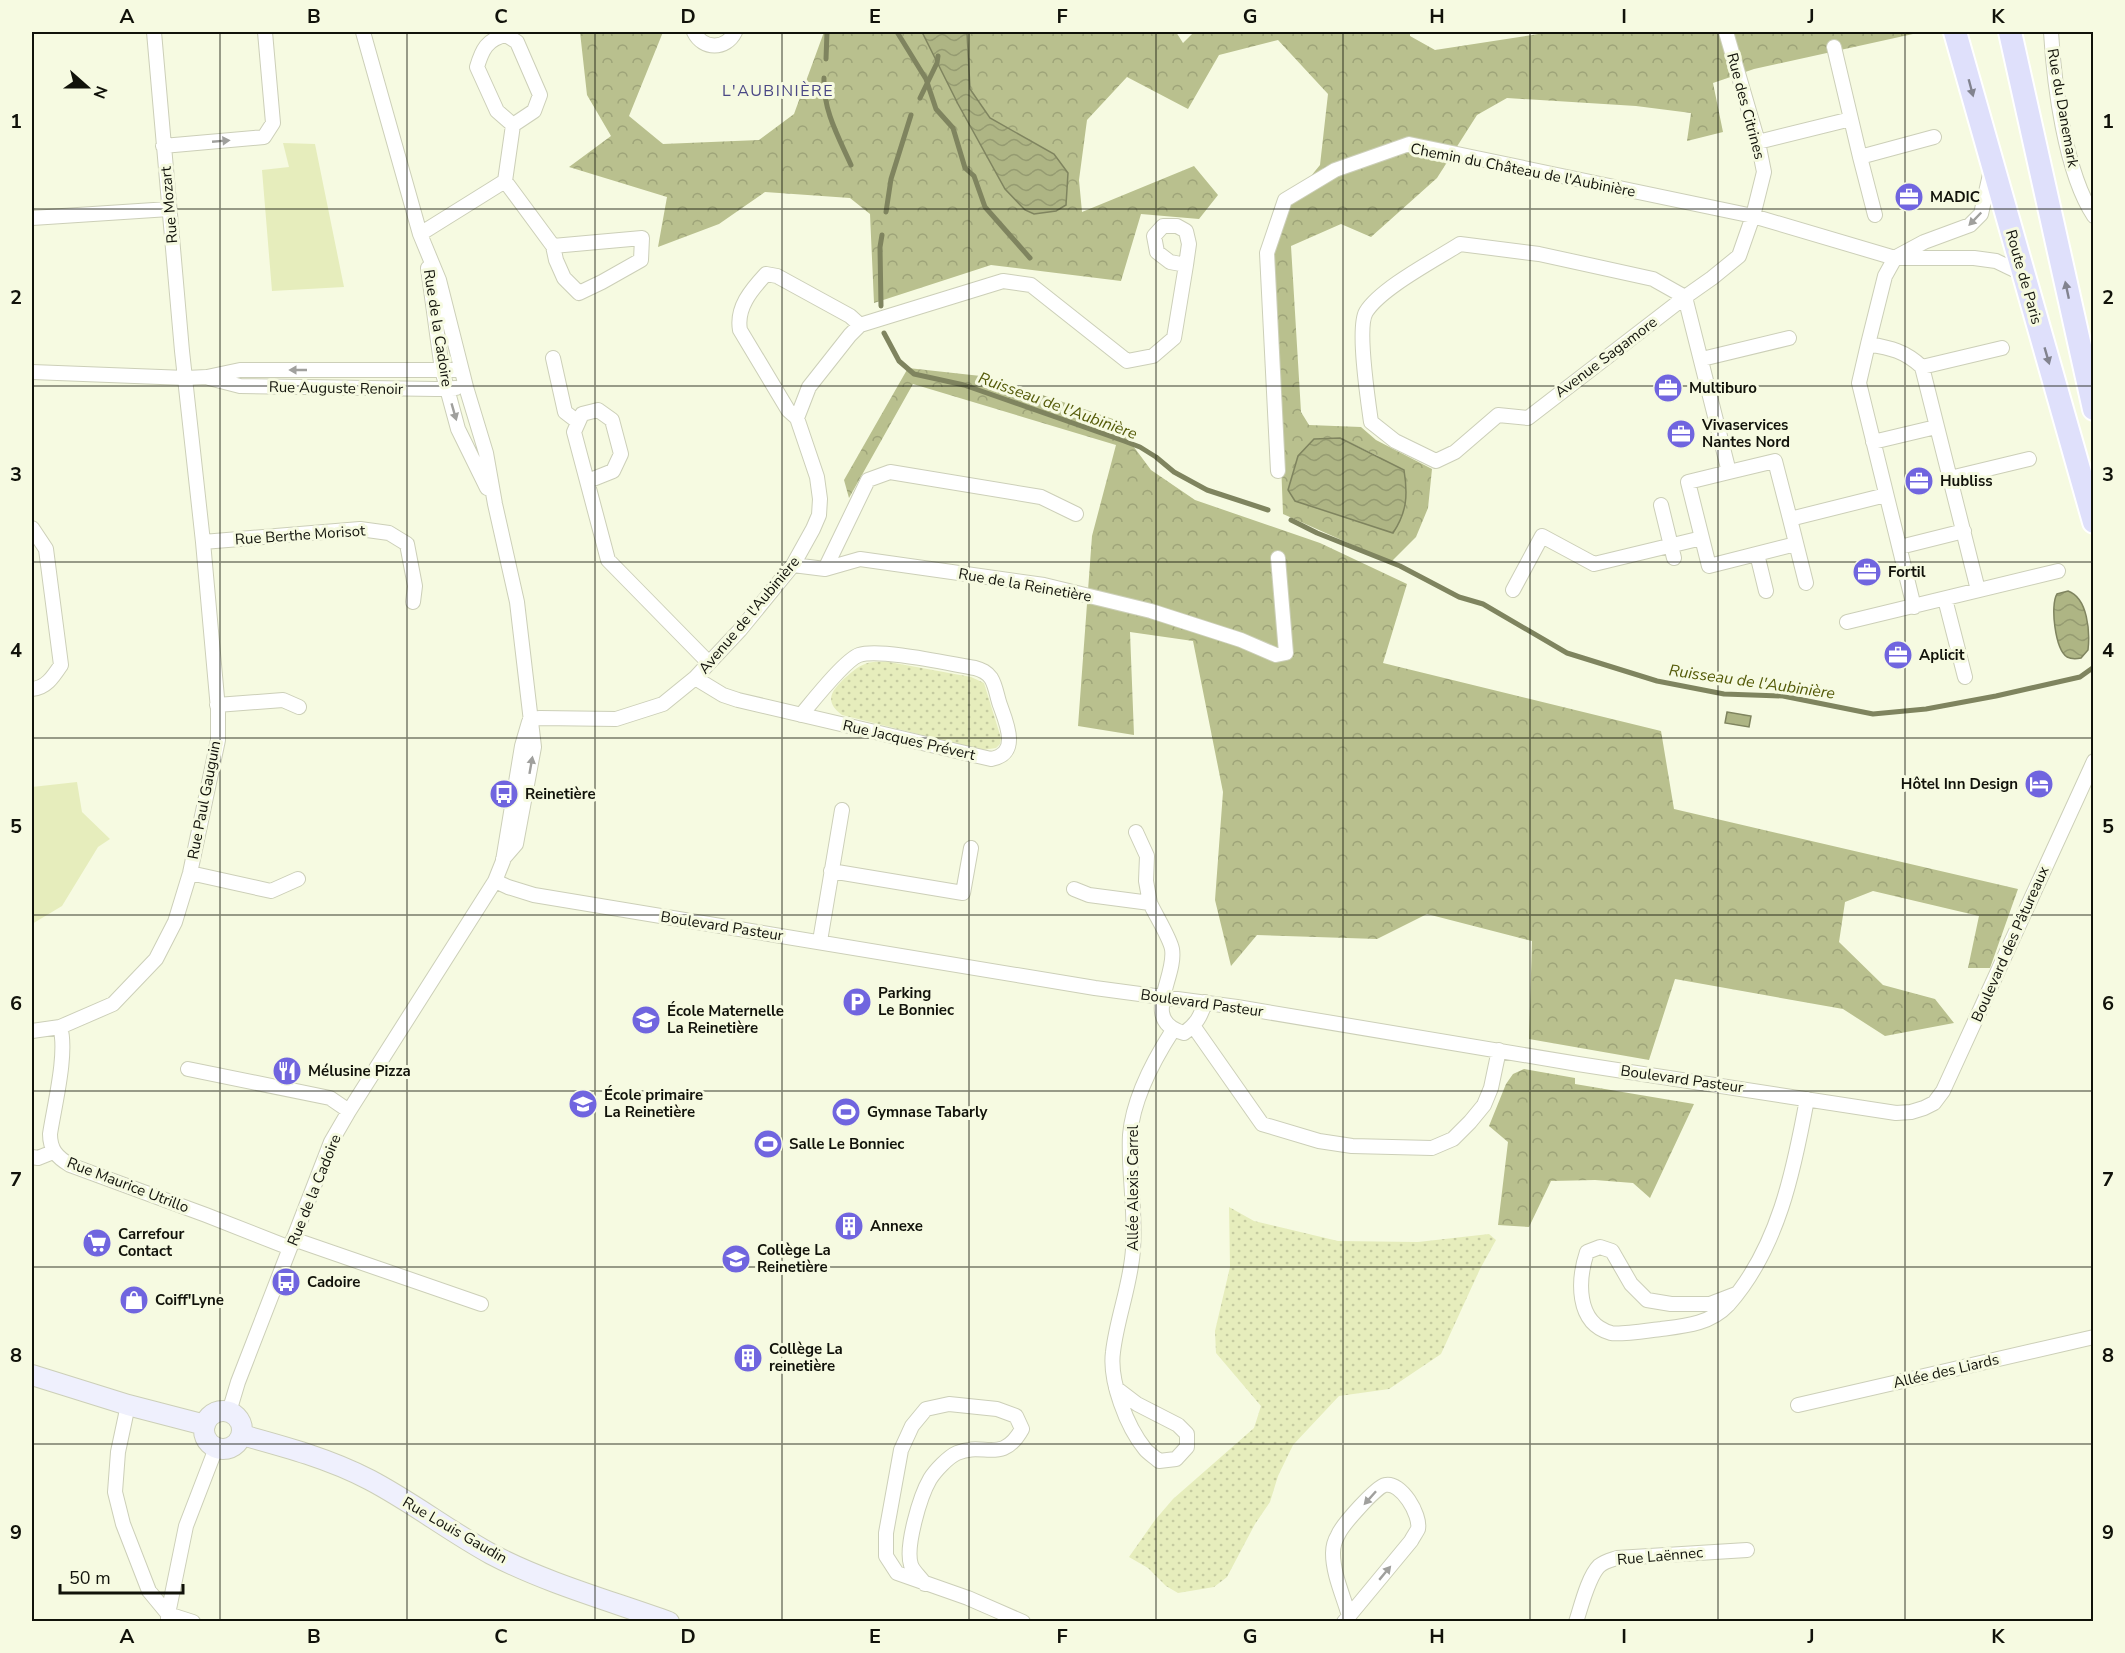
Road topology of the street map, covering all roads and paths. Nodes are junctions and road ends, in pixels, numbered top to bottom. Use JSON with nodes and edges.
{"nodes":[{"id":1,"x":154,"y":32,"type":"edge"},
{"id":2,"x":265,"y":32,"type":"edge"},
{"id":3,"x":363,"y":32,"type":"edge"},
{"id":4,"x":694,"y":32,"type":"edge"},
{"id":5,"x":735,"y":32,"type":"edge"},
{"id":6,"x":1726,"y":32,"type":"edge"},
{"id":7,"x":1955,"y":32,"type":"edge"},
{"id":8,"x":2010,"y":32,"type":"edge"},
{"id":9,"x":2050,"y":32,"type":"edge"},
{"id":10,"x":1834,"y":47,"type":"dead end"},
{"id":11,"x":1851,"y":119,"type":"junction"},
{"id":12,"x":513,"y":126,"type":"junction"},
{"id":13,"x":1934,"y":137,"type":"dead end"},
{"id":14,"x":1758,"y":142,"type":"junction"},
{"id":15,"x":163,"y":147,"type":"junction"},
{"id":16,"x":1860,"y":157,"type":"junction"},
{"id":17,"x":1992,"y":165,"type":"junction"},
{"id":18,"x":505,"y":181,"type":"junction"},
{"id":19,"x":169,"y":209,"type":"junction"},
{"id":20,"x":1875,"y":215,"type":"dead end"},
{"id":21,"x":1753,"y":216,"type":"junction"},
{"id":22,"x":2094,"y":216,"type":"edge"},
{"id":23,"x":32,"y":218,"type":"edge"},
{"id":24,"x":420,"y":234,"type":"junction"},
{"id":25,"x":553,"y":246,"type":"junction"},
{"id":26,"x":426,"y":251,"type":"junction"},
{"id":27,"x":1895,"y":258,"type":"junction"},
{"id":28,"x":1186,"y":265,"type":"dead end"},
{"id":29,"x":2023,"y":274,"type":"junction"},
{"id":30,"x":1685,"y":297,"type":"junction"},
{"id":31,"x":861,"y":325,"type":"junction"},
{"id":32,"x":1789,"y":338,"type":"dead end"},
{"id":33,"x":1868,"y":344,"type":"junction"},
{"id":34,"x":2001,"y":348,"type":"dead end"},
{"id":35,"x":553,"y":358,"type":"dead end"},
{"id":36,"x":1702,"y":358,"type":"junction"},
{"id":37,"x":1922,"y":367,"type":"junction"},
{"id":38,"x":320,"y":370,"type":"junction"},
{"id":39,"x":366,"y":370,"type":"junction"},
{"id":40,"x":442,"y":370,"type":"junction"},
{"id":41,"x":461,"y":370,"type":"junction"},
{"id":42,"x":32,"y":372,"type":"edge"},
{"id":43,"x":207,"y":377,"type":"junction"},
{"id":44,"x":186,"y":378,"type":"junction"},
{"id":45,"x":321,"y":387,"type":"junction"},
{"id":46,"x":466,"y":387,"type":"junction"},
{"id":47,"x":366,"y":388,"type":"junction"},
{"id":48,"x":447,"y":388,"type":"junction"},
{"id":49,"x":2094,"y":409,"type":"edge"},
{"id":50,"x":798,"y":418,"type":"junction"},
{"id":51,"x":578,"y":422,"type":"junction"},
{"id":52,"x":1936,"y":427,"type":"junction"},
{"id":53,"x":1873,"y":442,"type":"junction"},
{"id":54,"x":2029,"y":459,"type":"dead end"},
{"id":55,"x":1278,"y":471,"type":"dead end"},
{"id":56,"x":1729,"y":472,"type":"junction"},
{"id":57,"x":1950,"y":478,"type":"junction"},
{"id":58,"x":588,"y":481,"type":"junction"},
{"id":59,"x":1886,"y":495,"type":"junction"},
{"id":60,"x":495,"y":504,"type":"junction"},
{"id":61,"x":1661,"y":505,"type":"dead end"},
{"id":62,"x":1076,"y":514,"type":"dead end"},
{"id":63,"x":1790,"y":519,"type":"junction"},
{"id":64,"x":2094,"y":522,"type":"edge"},
{"id":65,"x":32,"y":528,"type":"edge"},
{"id":66,"x":1965,"y":531,"type":"junction"},
{"id":67,"x":1702,"y":538,"type":"junction"},
{"id":68,"x":203,"y":542,"type":"junction"},
{"id":69,"x":1796,"y":544,"type":"junction"},
{"id":70,"x":1900,"y":547,"type":"junction"},
{"id":71,"x":1672,"y":552,"type":"junction"},
{"id":72,"x":1757,"y":554,"type":"junction"},
{"id":73,"x":1278,"y":558,"type":"dead end"},
{"id":74,"x":793,"y":565,"type":"junction"},
{"id":75,"x":825,"y":569,"type":"junction"},
{"id":76,"x":2058,"y":571,"type":"dead end"},
{"id":77,"x":1806,"y":583,"type":"dead end"},
{"id":78,"x":1513,"y":590,"type":"dead end"},
{"id":79,"x":1978,"y":590,"type":"junction"},
{"id":80,"x":1766,"y":591,"type":"dead end"},
{"id":81,"x":1945,"y":599,"type":"junction"},
{"id":82,"x":413,"y":602,"type":"dead end"},
{"id":83,"x":1914,"y":607,"type":"junction"},
{"id":84,"x":1847,"y":622,"type":"dead end"},
{"id":85,"x":709,"y":663,"type":"junction"},
{"id":86,"x":1965,"y":677,"type":"dead end"},
{"id":87,"x":695,"y":678,"type":"junction"},
{"id":88,"x":32,"y":689,"type":"edge"},
{"id":89,"x":217,"y":705,"type":"junction"},
{"id":90,"x":299,"y":707,"type":"dead end"},
{"id":91,"x":801,"y":716,"type":"junction"},
{"id":92,"x":530,"y":719,"type":"junction"},
{"id":93,"x":2094,"y":761,"type":"edge"},
{"id":94,"x":842,"y":810,"type":"dead end"},
{"id":95,"x":1136,"y":832,"type":"dead end"},
{"id":96,"x":971,"y":848,"type":"dead end"},
{"id":97,"x":831,"y":871,"type":"junction"},
{"id":98,"x":190,"y":873,"type":"junction"},
{"id":99,"x":298,"y":879,"type":"dead end"},
{"id":100,"x":495,"y":881,"type":"junction"},
{"id":101,"x":1074,"y":889,"type":"dead end"},
{"id":102,"x":1150,"y":903,"type":"junction"},
{"id":103,"x":820,"y":941,"type":"junction"},
{"id":104,"x":1162,"y":996,"type":"junction"},
{"id":105,"x":1204,"y":1002,"type":"junction"},
{"id":106,"x":60,"y":1027,"type":"junction"},
{"id":107,"x":1194,"y":1027,"type":"junction"},
{"id":108,"x":1173,"y":1030,"type":"junction"},
{"id":109,"x":32,"y":1031,"type":"edge"},
{"id":110,"x":1499,"y":1050,"type":"junction"},
{"id":111,"x":188,"y":1069,"type":"dead end"},
{"id":112,"x":1807,"y":1099,"type":"junction"},
{"id":113,"x":349,"y":1111,"type":"junction"},
{"id":114,"x":1911,"y":1112,"type":"joint"},
{"id":115,"x":53,"y":1152,"type":"junction"},
{"id":116,"x":32,"y":1157,"type":"edge"},
{"id":117,"x":291,"y":1244,"type":"junction"},
{"id":118,"x":1736,"y":1294,"type":"junction"},
{"id":119,"x":481,"y":1304,"type":"dead end"},
{"id":120,"x":2094,"y":1337,"type":"edge"},
{"id":121,"x":32,"y":1375,"type":"edge"},
{"id":122,"x":1116,"y":1388,"type":"junction"},
{"id":123,"x":128,"y":1405,"type":"junction"},
{"id":124,"x":1798,"y":1405,"type":"dead end"},
{"id":125,"x":229,"y":1412,"type":"junction"},
{"id":126,"x":205,"y":1425,"type":"junction"},
{"id":127,"x":242,"y":1435,"type":"junction"},
{"id":128,"x":216,"y":1448,"type":"junction"},
{"id":129,"x":1748,"y":1550,"type":"dead end"},
{"id":130,"x":925,"y":1584,"type":"junction"},
{"id":131,"x":168,"y":1618,"type":"edge"},
{"id":132,"x":1346,"y":1619,"type":"edge"},
{"id":133,"x":193,"y":1622,"type":"edge"},
{"id":134,"x":669,"y":1622,"type":"edge"},
{"id":135,"x":1023,"y":1622,"type":"edge"},
{"id":136,"x":1576,"y":1622,"type":"edge"}],
"edges":[{"from":1,"to":15,"type":"street","name":"Rue Mozart"},
{"from":15,"to":2,"type":"street","one_way":true},
{"from":3,"to":24,"type":"street","name":"Rue de la Cadoire"},
{"from":4,"to":5,"type":"street"},
{"from":6,"to":14,"type":"street","name":"Rue des Citrines"},
{"from":7,"to":17,"type":"main road","name":"Route de Paris","one_way":true},
{"from":49,"to":8,"type":"main road","one_way":true},
{"from":9,"to":22,"type":"street","name":"Rue du Danemark"},
{"from":10,"to":11,"type":"street"},
{"from":11,"to":14,"type":"street"},
{"from":11,"to":16,"type":"street"},
{"from":12,"to":12,"type":"street"},
{"from":12,"to":18,"type":"street"},
{"from":13,"to":16,"type":"street"},
{"from":14,"to":21,"type":"street","name":"Rue des Citrines"},
{"from":15,"to":19,"type":"street","name":"Rue Mozart"},
{"from":16,"to":20,"type":"street"},
{"from":17,"to":27,"type":"street","one_way":true},
{"from":17,"to":29,"type":"main road","name":"Route de Paris"},
{"from":18,"to":24,"type":"street"},
{"from":18,"to":25,"type":"street"},
{"from":19,"to":23,"type":"street"},
{"from":19,"to":44,"type":"street","name":"Rue Mozart"},
{"from":21,"to":27,"type":"street","name":"Chemin du Château de l'Aubinière"},
{"from":21,"to":30,"type":"street","name":"Avenue Sagamore"},
{"from":21,"to":55,"type":"street","name":"Chemin du Château de l'Aubinière"},
{"from":24,"to":26,"type":"street","name":"Rue de la Cadoire"},
{"from":25,"to":25,"type":"street"},
{"from":26,"to":40,"type":"street","name":"Rue de la Cadoire"},
{"from":26,"to":41,"type":"street","name":"Rue de la Cadoire"},
{"from":27,"to":29,"type":"street","name":"Chemin du Château de l'Aubinière"},
{"from":27,"to":33,"type":"street"},
{"from":28,"to":31,"type":"street"},
{"from":29,"to":64,"type":"main road","name":"Route de Paris","one_way":true},
{"from":30,"to":30,"type":"street","name":"Avenue Sagamore"},
{"from":30,"to":36,"type":"street"},
{"from":31,"to":50,"type":"street"},
{"from":31,"to":50,"type":"street"},
{"from":32,"to":36,"type":"street"},
{"from":33,"to":37,"type":"street"},
{"from":33,"to":53,"type":"street"},
{"from":34,"to":37,"type":"street"},
{"from":35,"to":51,"type":"street"},
{"from":36,"to":56,"type":"street"},
{"from":37,"to":52,"type":"street"},
{"from":38,"to":39,"type":"street","name":"Rue Auguste Renoir"},
{"from":38,"to":43,"type":"street","name":"Rue Auguste Renoir","one_way":true},
{"from":38,"to":45,"type":"street"},
{"from":39,"to":40,"type":"street","name":"Rue Auguste Renoir"},
{"from":39,"to":47,"type":"street"},
{"from":40,"to":41,"type":"street","name":"Rue Auguste Renoir"},
{"from":40,"to":48,"type":"street","name":"Rue de la Cadoire"},
{"from":41,"to":46,"type":"street","name":"Rue de la Cadoire"},
{"from":42,"to":44,"type":"street","name":"Rue Auguste Renoir"},
{"from":43,"to":44,"type":"street","name":"Rue Auguste Renoir"},
{"from":43,"to":45,"type":"street","name":"Rue Auguste Renoir"},
{"from":44,"to":68,"type":"street","name":"Rue Paul Gauguin"},
{"from":45,"to":47,"type":"street","name":"Rue Auguste Renoir"},
{"from":46,"to":48,"type":"street","name":"Rue Auguste Renoir"},
{"from":46,"to":60,"type":"street","name":"Rue de la Cadoire"},
{"from":47,"to":48,"type":"street","name":"Rue Auguste Renoir"},
{"from":48,"to":60,"type":"street","name":"Rue de la Cadoire","one_way":true},
{"from":50,"to":74,"type":"street","name":"Avenue de l'Aubinière"},
{"from":51,"to":58,"type":"street"},
{"from":51,"to":58,"type":"street"},
{"from":52,"to":53,"type":"street"},
{"from":52,"to":57,"type":"street"},
{"from":53,"to":59,"type":"street"},
{"from":54,"to":57,"type":"street"},
{"from":56,"to":63,"type":"street"},
{"from":56,"to":67,"type":"street"},
{"from":57,"to":66,"type":"street"},
{"from":58,"to":85,"type":"street"},
{"from":59,"to":63,"type":"street"},
{"from":59,"to":70,"type":"street"},
{"from":60,"to":92,"type":"street","name":"Rue de la Cadoire"},
{"from":61,"to":71,"type":"street"},
{"from":62,"to":75,"type":"street"},
{"from":63,"to":69,"type":"street"},
{"from":65,"to":88,"type":"street"},
{"from":66,"to":70,"type":"street"},
{"from":66,"to":79,"type":"street"},
{"from":67,"to":71,"type":"street"},
{"from":67,"to":72,"type":"street"},
{"from":68,"to":82,"type":"street","name":"Rue Berthe Morisot"},
{"from":68,"to":89,"type":"street","name":"Rue Paul Gauguin"},
{"from":69,"to":72,"type":"street"},
{"from":69,"to":77,"type":"street"},
{"from":70,"to":83,"type":"street"},
{"from":71,"to":78,"type":"street"},
{"from":72,"to":80,"type":"street"},
{"from":73,"to":75,"type":"street","name":"Rue de la Reinetière"},
{"from":74,"to":75,"type":"street","name":"Rue de la Reinetière"},
{"from":74,"to":85,"type":"street","name":"Avenue de l'Aubinière"},
{"from":76,"to":79,"type":"street"},
{"from":79,"to":81,"type":"street"},
{"from":81,"to":83,"type":"street"},
{"from":81,"to":86,"type":"street"},
{"from":83,"to":84,"type":"street"},
{"from":85,"to":87,"type":"street","name":"Avenue de l'Aubinière"},
{"from":87,"to":91,"type":"street","name":"Rue Jacques Prévert"},
{"from":87,"to":92,"type":"street","name":"Avenue de l'Aubinière"},
{"from":89,"to":90,"type":"street"},
{"from":89,"to":98,"type":"street","name":"Rue Paul Gauguin"},
{"from":91,"to":91,"type":"street","name":"Rue Jacques Prévert"},
{"from":92,"to":100,"type":"street","name":"Rue de la Cadoire"},
{"from":93,"to":114,"type":"street","name":"Boulevard des Pâtureaux"},
{"from":94,"to":97,"type":"street"},
{"from":95,"to":102,"type":"street"},
{"from":96,"to":97,"type":"street"},
{"from":97,"to":103,"type":"street"},
{"from":98,"to":99,"type":"street"},
{"from":98,"to":106,"type":"street","name":"Rue Paul Gauguin"},
{"from":100,"to":103,"type":"street","name":"Boulevard Pasteur"},
{"from":100,"to":113,"type":"street","name":"Rue de la Cadoire"},
{"from":101,"to":102,"type":"street"},
{"from":102,"to":104,"type":"street"},
{"from":103,"to":104,"type":"street","name":"Boulevard Pasteur"},
{"from":104,"to":105,"type":"street","name":"Boulevard Pasteur"},
{"from":104,"to":108,"type":"street"},
{"from":105,"to":107,"type":"street"},
{"from":105,"to":110,"type":"street","name":"Boulevard Pasteur"},
{"from":106,"to":109,"type":"street","name":"Rue Paul Gauguin"},
{"from":106,"to":115,"type":"street","name":"Rue Maurice Utrillo"},
{"from":107,"to":108,"type":"street"},
{"from":107,"to":110,"type":"street"},
{"from":108,"to":122,"type":"street","name":"Allée Alexis Carrel"},
{"from":110,"to":112,"type":"street","name":"Boulevard Pasteur"},
{"from":111,"to":113,"type":"street"},
{"from":112,"to":114,"type":"street","name":"Boulevard Pasteur"},
{"from":112,"to":118,"type":"street"},
{"from":113,"to":117,"type":"street","name":"Rue de la Cadoire"},
{"from":115,"to":116,"type":"street"},
{"from":115,"to":117,"type":"street","name":"Rue Maurice Utrillo"},
{"from":117,"to":119,"type":"street","name":"Rue Maurice Utrillo"},
{"from":117,"to":125,"type":"street","name":"Rue de la Cadoire"},
{"from":118,"to":118,"type":"street"},
{"from":120,"to":124,"type":"street","name":"Allée des Liards"},
{"from":121,"to":123,"type":"street"},
{"from":122,"to":122,"type":"street","name":"Allée Alexis Carrel"},
{"from":123,"to":126,"type":"street"},
{"from":123,"to":131,"type":"street"},
{"from":125,"to":126,"type":"street"},
{"from":125,"to":127,"type":"street"},
{"from":126,"to":128,"type":"street"},
{"from":127,"to":128,"type":"street"},
{"from":127,"to":134,"type":"street","name":"Rue Louis Gaudin"},
{"from":128,"to":131,"type":"street"},
{"from":129,"to":136,"type":"street","name":"Rue Laënnec"},
{"from":130,"to":130,"type":"street"},
{"from":130,"to":135,"type":"street"},
{"from":131,"to":133,"type":"street"},
{"from":132,"to":132,"type":"street","one_way":true}]}
